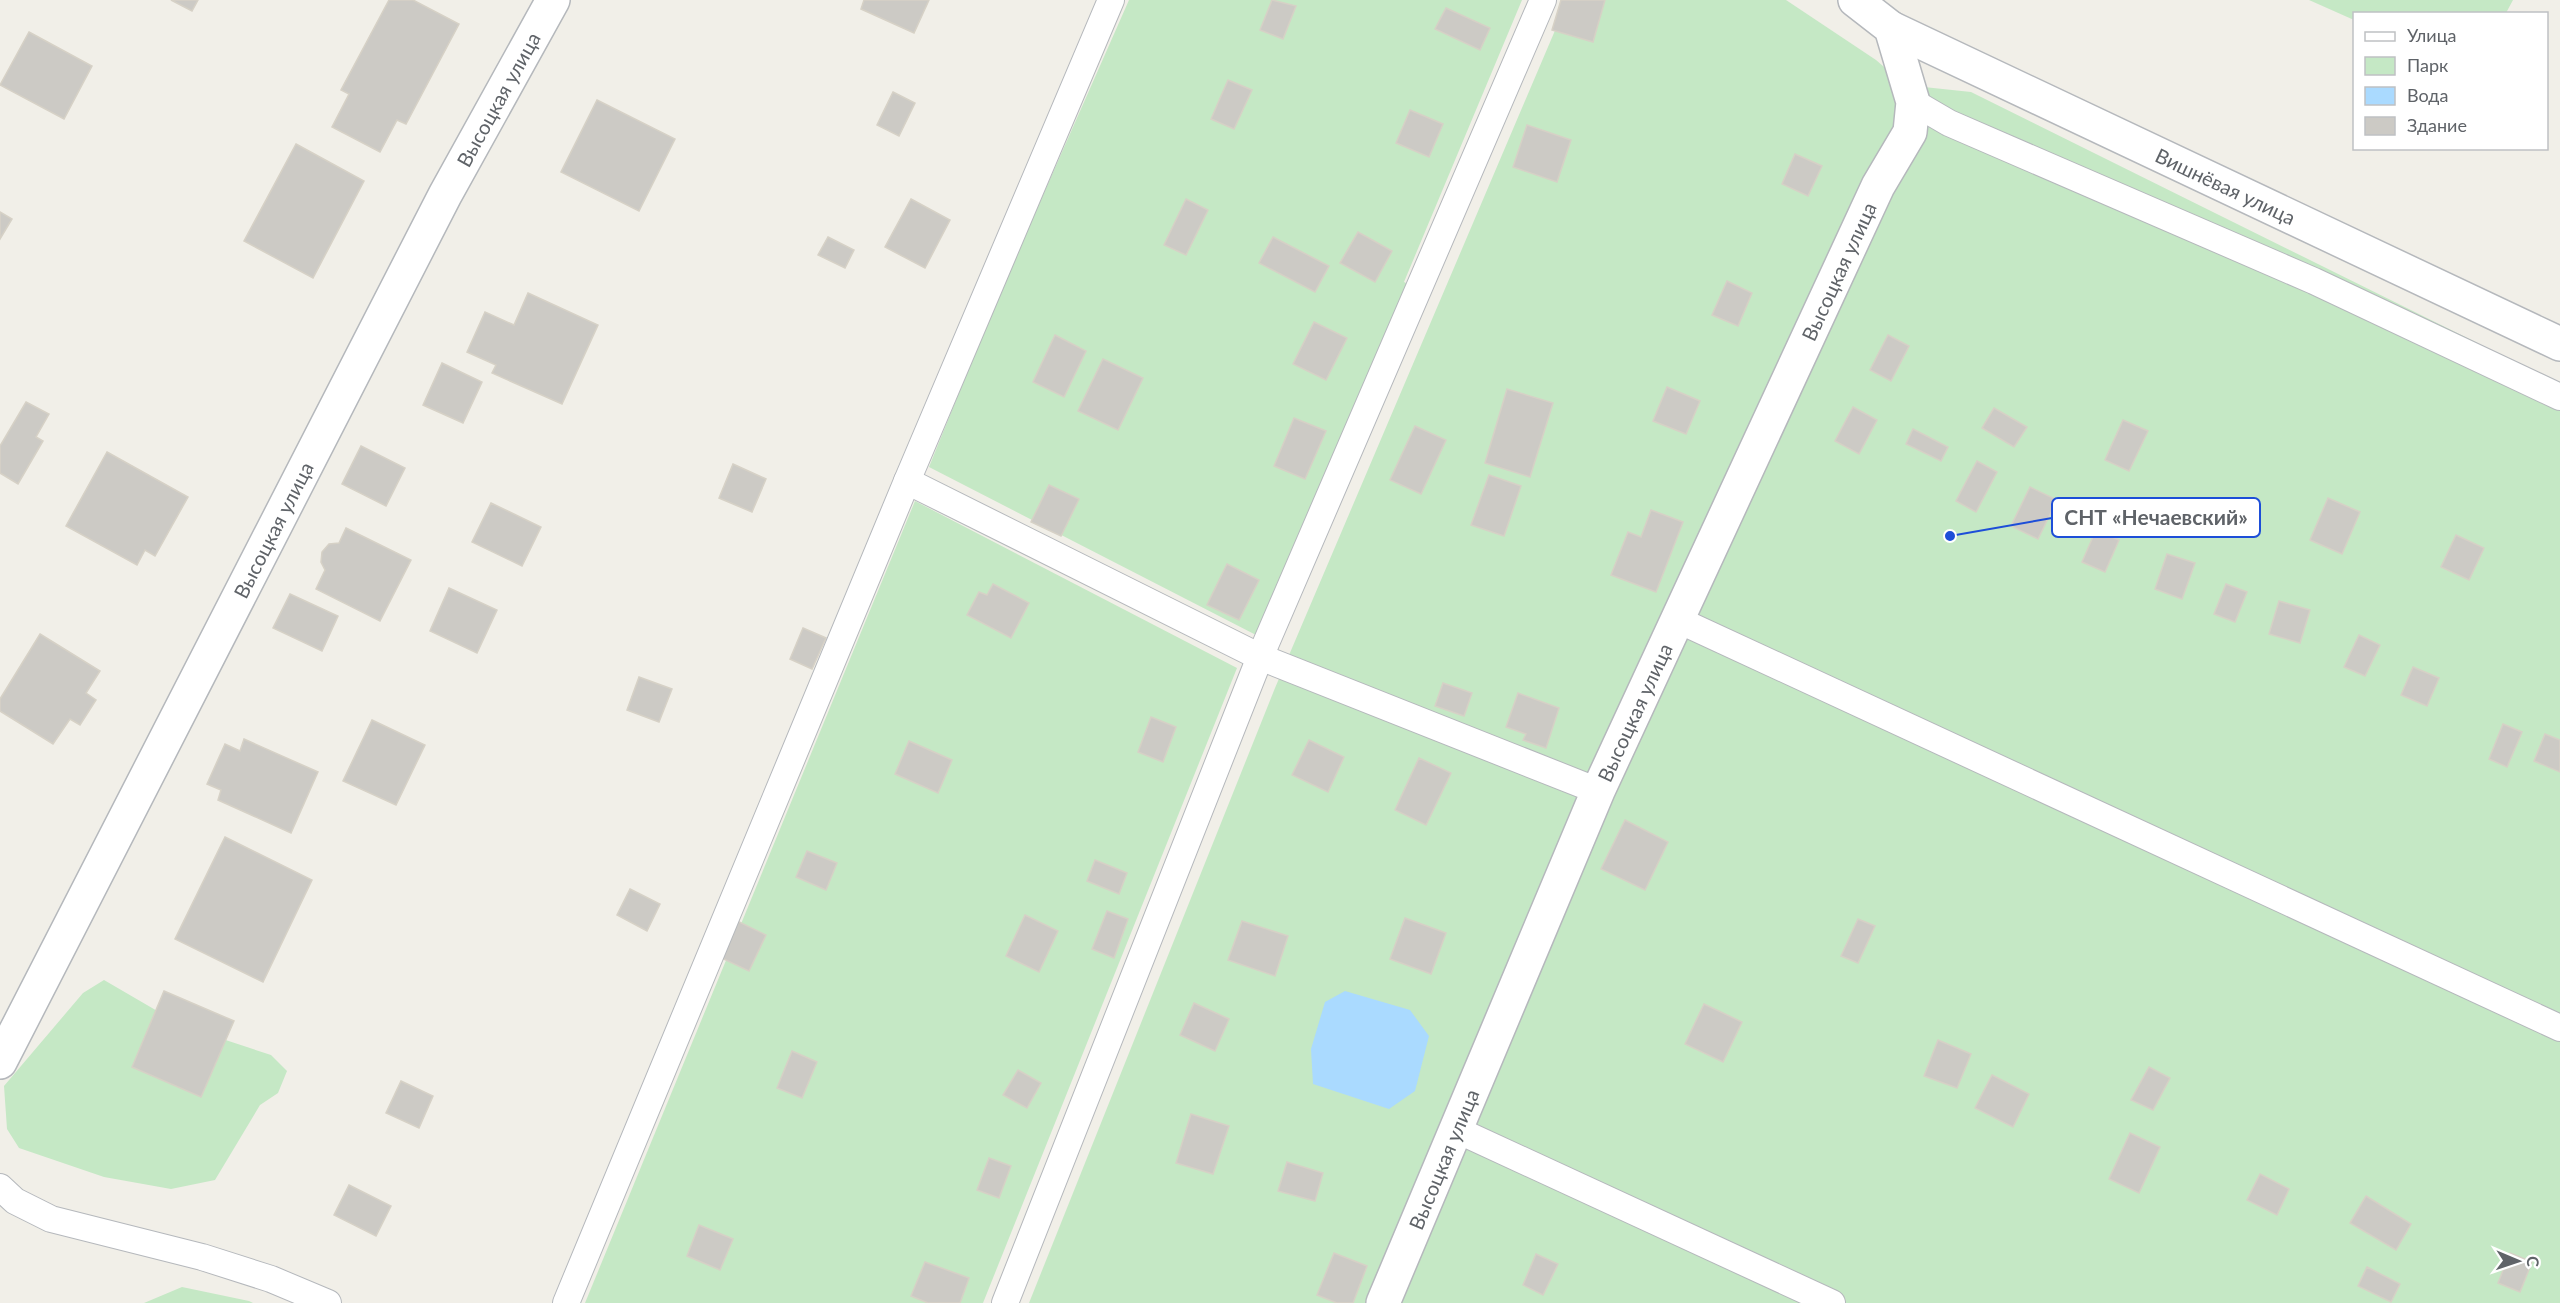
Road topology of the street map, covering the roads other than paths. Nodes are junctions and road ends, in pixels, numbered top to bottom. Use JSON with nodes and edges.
{"nodes":[{"id":1,"x":553,"y":0,"type":"edge"},
{"id":2,"x":1111,"y":0,"type":"edge"},
{"id":3,"x":1543,"y":0,"type":"edge"},
{"id":4,"x":1854,"y":0,"type":"edge"},
{"id":5,"x":1891,"y":28,"type":"junction"},
{"id":6,"x":1912,"y":117,"type":"junction"},
{"id":7,"x":2560,"y":344,"type":"edge"},
{"id":8,"x":2560,"y":398,"type":"edge"},
{"id":9,"x":907,"y":481,"type":"junction"},
{"id":10,"x":1676,"y":619,"type":"junction"},
{"id":11,"x":1260,"y":657,"type":"junction"},
{"id":12,"x":1598,"y":790,"type":"junction"},
{"id":13,"x":2560,"y":1028,"type":"edge"},
{"id":14,"x":0,"y":1062,"type":"edge"},
{"id":15,"x":1457,"y":1130,"type":"junction"},
{"id":16,"x":0,"y":1187,"type":"edge"},
{"id":17,"x":328,"y":1303,"type":"edge"},
{"id":18,"x":566,"y":1303,"type":"edge"},
{"id":19,"x":1005,"y":1303,"type":"edge"},
{"id":20,"x":1383,"y":1303,"type":"edge"},
{"id":21,"x":1832,"y":1303,"type":"edge"}],
"edges":[{"from":1,"to":14,"type":"street","name":"Высоцкая улица"},
{"from":2,"to":9,"type":"lane"},
{"from":3,"to":11,"type":"lane"},
{"from":4,"to":5,"type":"street","name":"Вишнёвая улица"},
{"from":5,"to":6,"type":"street"},
{"from":5,"to":7,"type":"street","name":"Вишнёвая улица"},
{"from":6,"to":8,"type":"lane"},
{"from":6,"to":10,"type":"street","name":"Высоцкая улица"},
{"from":9,"to":11,"type":"lane"},
{"from":9,"to":18,"type":"lane"},
{"from":10,"to":12,"type":"street","name":"Высоцкая улица"},
{"from":10,"to":13,"type":"lane"},
{"from":11,"to":12,"type":"lane"},
{"from":11,"to":19,"type":"lane"},
{"from":12,"to":15,"type":"street","name":"Высоцкая улица"},
{"from":15,"to":20,"type":"street","name":"Высоцкая улица"},
{"from":15,"to":21,"type":"lane"},
{"from":16,"to":17,"type":"lane"}]}
